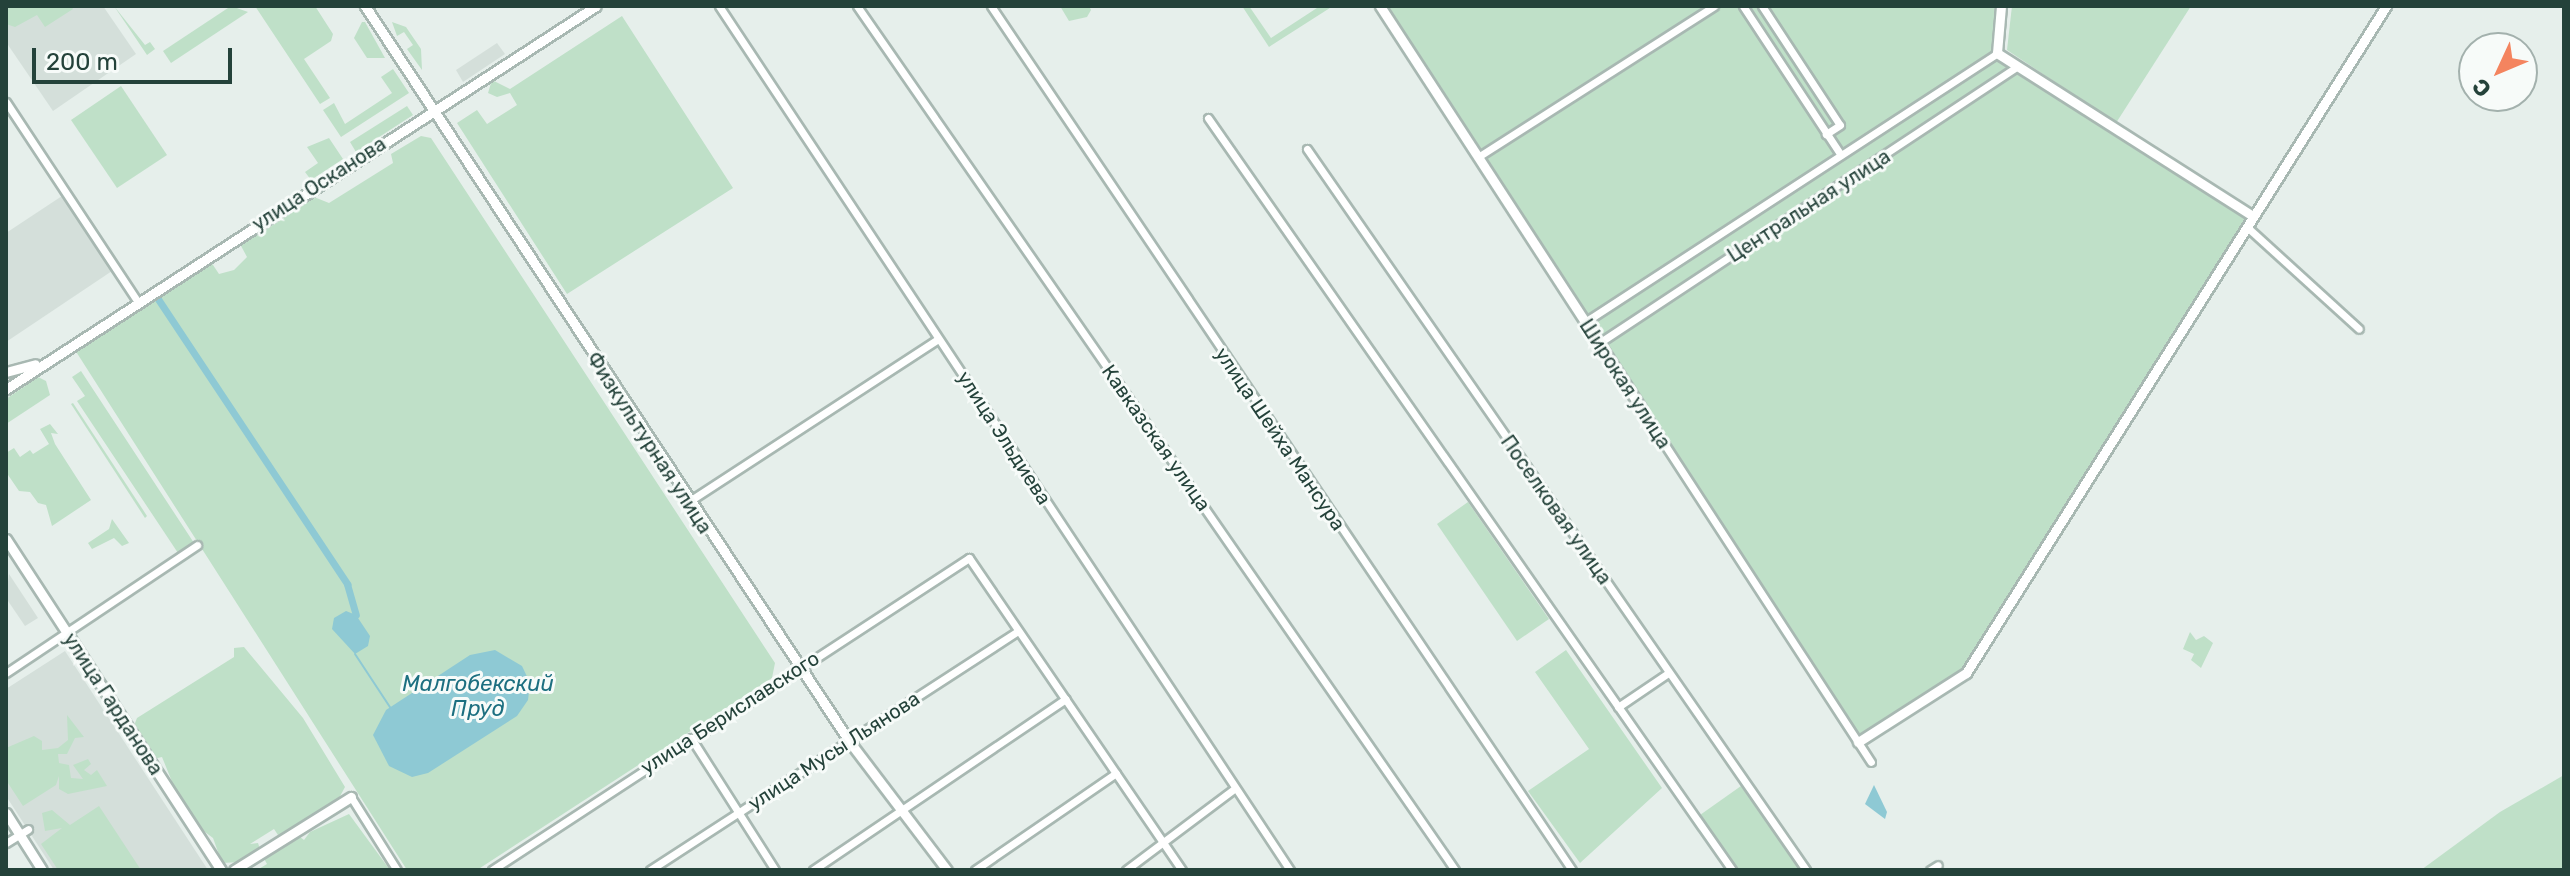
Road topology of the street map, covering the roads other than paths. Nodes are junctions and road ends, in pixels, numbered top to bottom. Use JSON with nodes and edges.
{"nodes":[{"id":1,"x":365,"y":6,"type":"edge"},
{"id":2,"x":596,"y":6,"type":"edge"},
{"id":3,"x":719,"y":6,"type":"edge"},
{"id":4,"x":857,"y":6,"type":"edge"},
{"id":5,"x":991,"y":6,"type":"edge"},
{"id":6,"x":1380,"y":6,"type":"edge"},
{"id":7,"x":1714,"y":6,"type":"edge"},
{"id":8,"x":1743,"y":6,"type":"edge"},
{"id":9,"x":1762,"y":6,"type":"edge"},
{"id":10,"x":2001,"y":6,"type":"edge"},
{"id":11,"x":2386,"y":6,"type":"edge"},
{"id":12,"x":1997,"y":53,"type":"junction"},
{"id":13,"x":2018,"y":66,"type":"junction"},
{"id":14,"x":6,"y":102,"type":"edge"},
{"id":15,"x":433,"y":112,"type":"junction"},
{"id":16,"x":1208,"y":118,"type":"dead end"},
{"id":17,"x":1826,"y":134,"type":"junction"},
{"id":18,"x":1307,"y":149,"type":"dead end"},
{"id":19,"x":1841,"y":155,"type":"junction"},
{"id":20,"x":1478,"y":157,"type":"junction"},
{"id":21,"x":2253,"y":216,"type":"junction"},
{"id":22,"x":2247,"y":227,"type":"junction"},
{"id":23,"x":137,"y":301,"type":"junction"},
{"id":24,"x":1585,"y":322,"type":"junction"},
{"id":25,"x":2359,"y":329,"type":"dead end"},
{"id":26,"x":938,"y":339,"type":"junction"},
{"id":27,"x":1599,"y":343,"type":"junction"},
{"id":28,"x":42,"y":363,"type":"junction"},
{"id":29,"x":6,"y":372,"type":"edge"},
{"id":30,"x":6,"y":389,"type":"edge"},
{"id":31,"x":1641,"y":408,"type":"joint"},
{"id":32,"x":688,"y":502,"type":"junction"},
{"id":33,"x":6,"y":539,"type":"edge"},
{"id":34,"x":197,"y":545,"type":"dead end"},
{"id":35,"x":1018,"y":631,"type":"junction"},
{"id":36,"x":67,"y":633,"type":"junction"},
{"id":37,"x":799,"y":668,"type":"junction"},
{"id":38,"x":6,"y":673,"type":"edge"},
{"id":39,"x":1668,"y":673,"type":"junction"},
{"id":40,"x":1066,"y":699,"type":"junction"},
{"id":41,"x":1618,"y":707,"type":"junction"},
{"id":42,"x":691,"y":738,"type":"junction"},
{"id":43,"x":849,"y":741,"type":"junction"},
{"id":44,"x":1858,"y":742,"type":"junction"},
{"id":45,"x":1871,"y":762,"type":"dead end"},
{"id":46,"x":1116,"y":773,"type":"junction"},
{"id":47,"x":1234,"y":789,"type":"junction"},
{"id":48,"x":351,"y":797,"type":"joint"},
{"id":49,"x":902,"y":811,"type":"junction"},
{"id":50,"x":739,"y":812,"type":"junction"},
{"id":51,"x":6,"y":813,"type":"edge"},
{"id":52,"x":24,"y":832,"type":"junction"},
{"id":53,"x":6,"y":843,"type":"edge"},
{"id":54,"x":1164,"y":843,"type":"junction"},
{"id":55,"x":1938,"y":865,"type":"dead end"},
{"id":56,"x":42,"y":870,"type":"edge"},
{"id":57,"x":221,"y":870,"type":"edge"},
{"id":58,"x":234,"y":870,"type":"edge"},
{"id":59,"x":397,"y":870,"type":"edge"},
{"id":60,"x":492,"y":870,"type":"edge"},
{"id":61,"x":650,"y":870,"type":"edge"},
{"id":62,"x":775,"y":870,"type":"edge"},
{"id":63,"x":813,"y":870,"type":"edge"},
{"id":64,"x":947,"y":870,"type":"edge"},
{"id":65,"x":975,"y":870,"type":"edge"},
{"id":66,"x":1126,"y":870,"type":"edge"},
{"id":67,"x":1182,"y":870,"type":"edge"},
{"id":68,"x":1290,"y":870,"type":"edge"},
{"id":69,"x":1455,"y":870,"type":"edge"},
{"id":70,"x":1572,"y":870,"type":"edge"},
{"id":71,"x":1732,"y":870,"type":"edge"},
{"id":72,"x":1806,"y":870,"type":"edge"},
{"id":73,"x":1930,"y":870,"type":"edge"}],
"edges":[{"from":1,"to":15,"type":"street","name":"Физкультурная улица"},
{"from":2,"to":15,"type":"street","name":"улица Осканова"},
{"from":3,"to":26,"type":"street","name":"улица Эльдиева"},
{"from":4,"to":69,"type":"street","name":"Кавказская улица"},
{"from":5,"to":70,"type":"street","name":"улица Шейха Мансура"},
{"from":6,"to":20,"type":"street","name":"Широкая улица"},
{"from":7,"to":20,"type":"street"},
{"from":8,"to":17,"type":"street"},
{"from":9,"to":17,"type":"street"},
{"from":10,"to":12,"type":"street"},
{"from":11,"to":21,"type":"street"},
{"from":12,"to":13,"type":"street"},
{"from":12,"to":19,"type":"street","name":"Центральная улица"},
{"from":13,"to":21,"type":"street"},
{"from":13,"to":27,"type":"street","name":"Центральная улица"},
{"from":14,"to":23,"type":"street"},
{"from":15,"to":23,"type":"street","name":"улица Осканова"},
{"from":15,"to":32,"type":"street","name":"Физкультурная улица"},
{"from":16,"to":41,"type":"street"},
{"from":17,"to":19,"type":"street"},
{"from":18,"to":39,"type":"street","name":"Поселковая улица"},
{"from":19,"to":24,"type":"street","name":"Центральная улица"},
{"from":20,"to":24,"type":"street","name":"Широкая улица"},
{"from":21,"to":22,"type":"street"},
{"from":22,"to":25,"type":"street"},
{"from":22,"to":44,"type":"street"},
{"from":23,"to":28,"type":"street","name":"улица Осканова"},
{"from":24,"to":27,"type":"street","name":"Широкая улица"},
{"from":26,"to":32,"type":"street"},
{"from":26,"to":47,"type":"street","name":"улица Эльдиева"},
{"from":27,"to":31,"type":"street","name":"Широкая улица"},
{"from":28,"to":29,"type":"street","name":"улица Осканова"},
{"from":28,"to":30,"type":"street","name":"улица Осканова"},
{"from":31,"to":44,"type":"street","name":"Широкая улица"},
{"from":32,"to":37,"type":"street","name":"Физкультурная улица"},
{"from":33,"to":36,"type":"street","name":"улица Гарданова"},
{"from":34,"to":36,"type":"street"},
{"from":35,"to":37,"type":"street","name":"улица Бериславского"},
{"from":35,"to":40,"type":"street"},
{"from":35,"to":43,"type":"street","name":"улица Мусы Льянова"},
{"from":36,"to":38,"type":"street"},
{"from":36,"to":57,"type":"street","name":"улица Гарданова"},
{"from":37,"to":42,"type":"street","name":"улица Бериславского"},
{"from":37,"to":43,"type":"street","name":"Физкультурная улица"},
{"from":39,"to":41,"type":"street"},
{"from":39,"to":72,"type":"street","name":"Поселковая улица"},
{"from":40,"to":46,"type":"street"},
{"from":40,"to":49,"type":"street"},
{"from":41,"to":71,"type":"street"},
{"from":42,"to":50,"type":"street"},
{"from":42,"to":60,"type":"street","name":"улица Бериславского"},
{"from":43,"to":49,"type":"street","name":"Физкультурная улица"},
{"from":43,"to":50,"type":"street","name":"улица Мусы Льянова"},
{"from":44,"to":45,"type":"street","name":"Широкая улица"},
{"from":46,"to":54,"type":"street"},
{"from":46,"to":65,"type":"street"},
{"from":47,"to":54,"type":"street"},
{"from":47,"to":68,"type":"street","name":"улица Эльдиева"},
{"from":48,"to":58,"type":"street"},
{"from":48,"to":59,"type":"street"},
{"from":49,"to":63,"type":"street"},
{"from":49,"to":64,"type":"street","name":"Физкультурная улица"},
{"from":50,"to":61,"type":"street","name":"улица Мусы Льянова"},
{"from":50,"to":62,"type":"street"},
{"from":51,"to":52,"type":"street"},
{"from":52,"to":53,"type":"street"},
{"from":52,"to":56,"type":"street"},
{"from":54,"to":66,"type":"street"},
{"from":54,"to":67,"type":"street"},
{"from":55,"to":73,"type":"street"}]}
